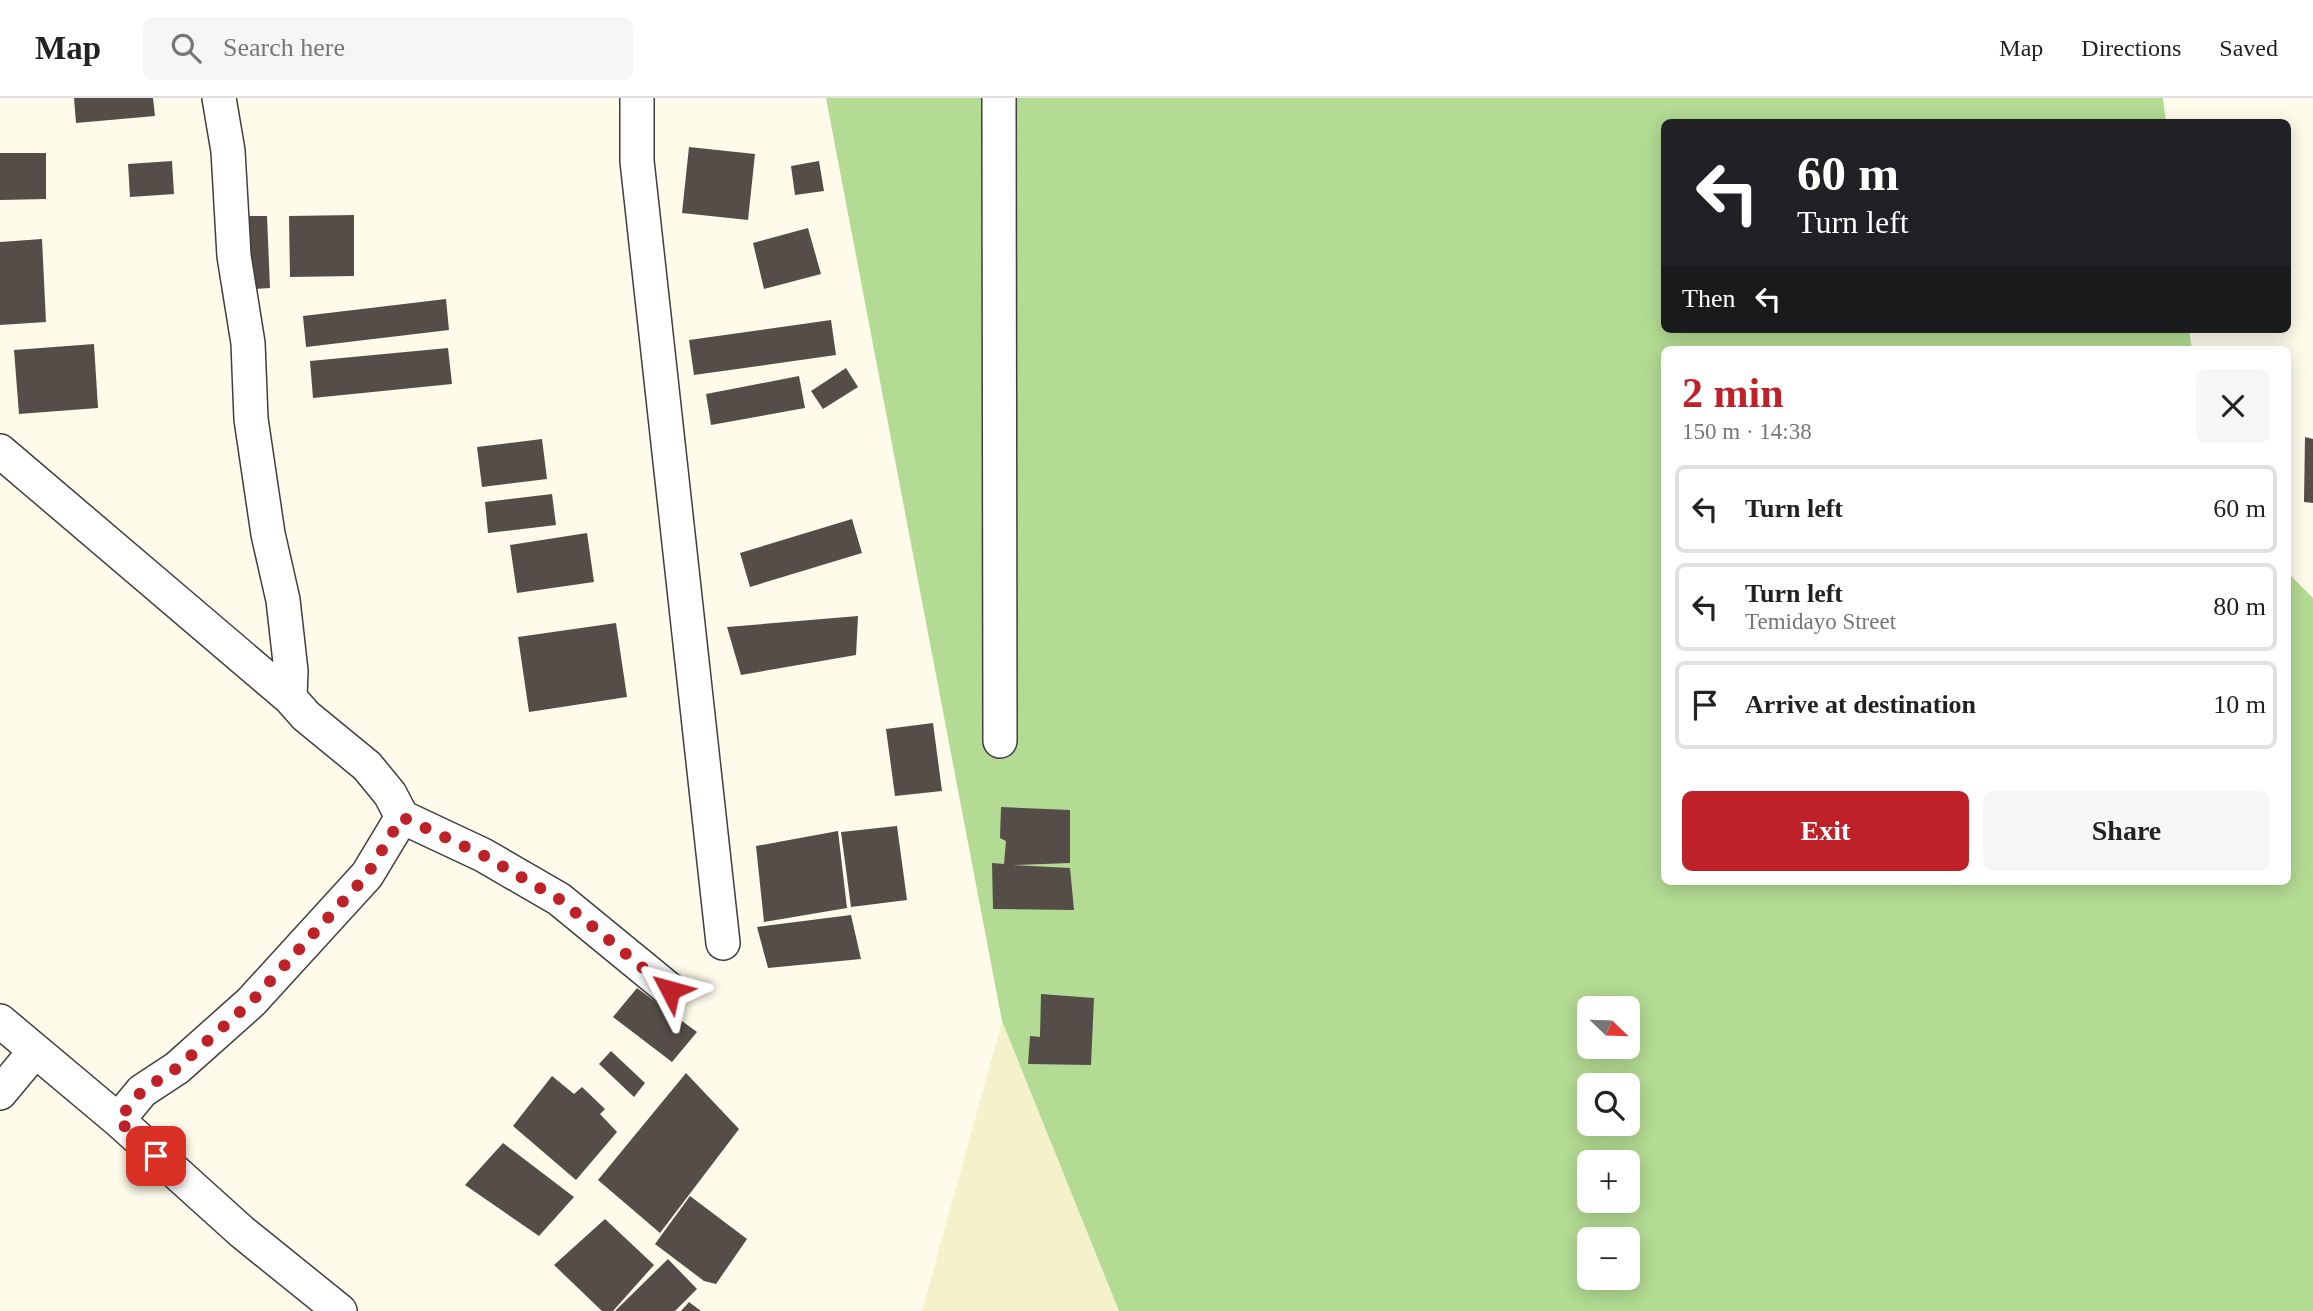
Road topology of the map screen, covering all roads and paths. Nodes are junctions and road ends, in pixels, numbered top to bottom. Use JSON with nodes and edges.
{"nodes":[{"id":1,"x":219,"y":98,"type":"edge"},
{"id":2,"x":637,"y":98,"type":"edge"},
{"id":3,"x":999,"y":98,"type":"edge"},
{"id":4,"x":0,"y":451,"type":"edge"},
{"id":5,"x":290,"y":698,"type":"junction"},
{"id":6,"x":1000,"y":741,"type":"dead end"},
{"id":7,"x":402,"y":817,"type":"junction"},
{"id":8,"x":723,"y":943,"type":"dead end"},
{"id":9,"x":670,"y":990,"type":"dead end"},
{"id":10,"x":0,"y":1021,"type":"edge"},
{"id":11,"x":35,"y":1051,"type":"junction"},
{"id":12,"x":0,"y":1093,"type":"edge"},
{"id":13,"x":118,"y":1120,"type":"junction"},
{"id":14,"x":341,"y":1311,"type":"edge"}],
"edges":[{"from":1,"to":5,"type":"street"},
{"from":2,"to":8,"type":"street"},
{"from":3,"to":6,"type":"street"},
{"from":4,"to":5,"type":"street"},
{"from":5,"to":7,"type":"street"},
{"from":7,"to":9,"type":"street"},
{"from":7,"to":13,"type":"street"},
{"from":10,"to":11,"type":"street"},
{"from":11,"to":12,"type":"street"},
{"from":11,"to":13,"type":"street"},
{"from":13,"to":14,"type":"street"}]}
